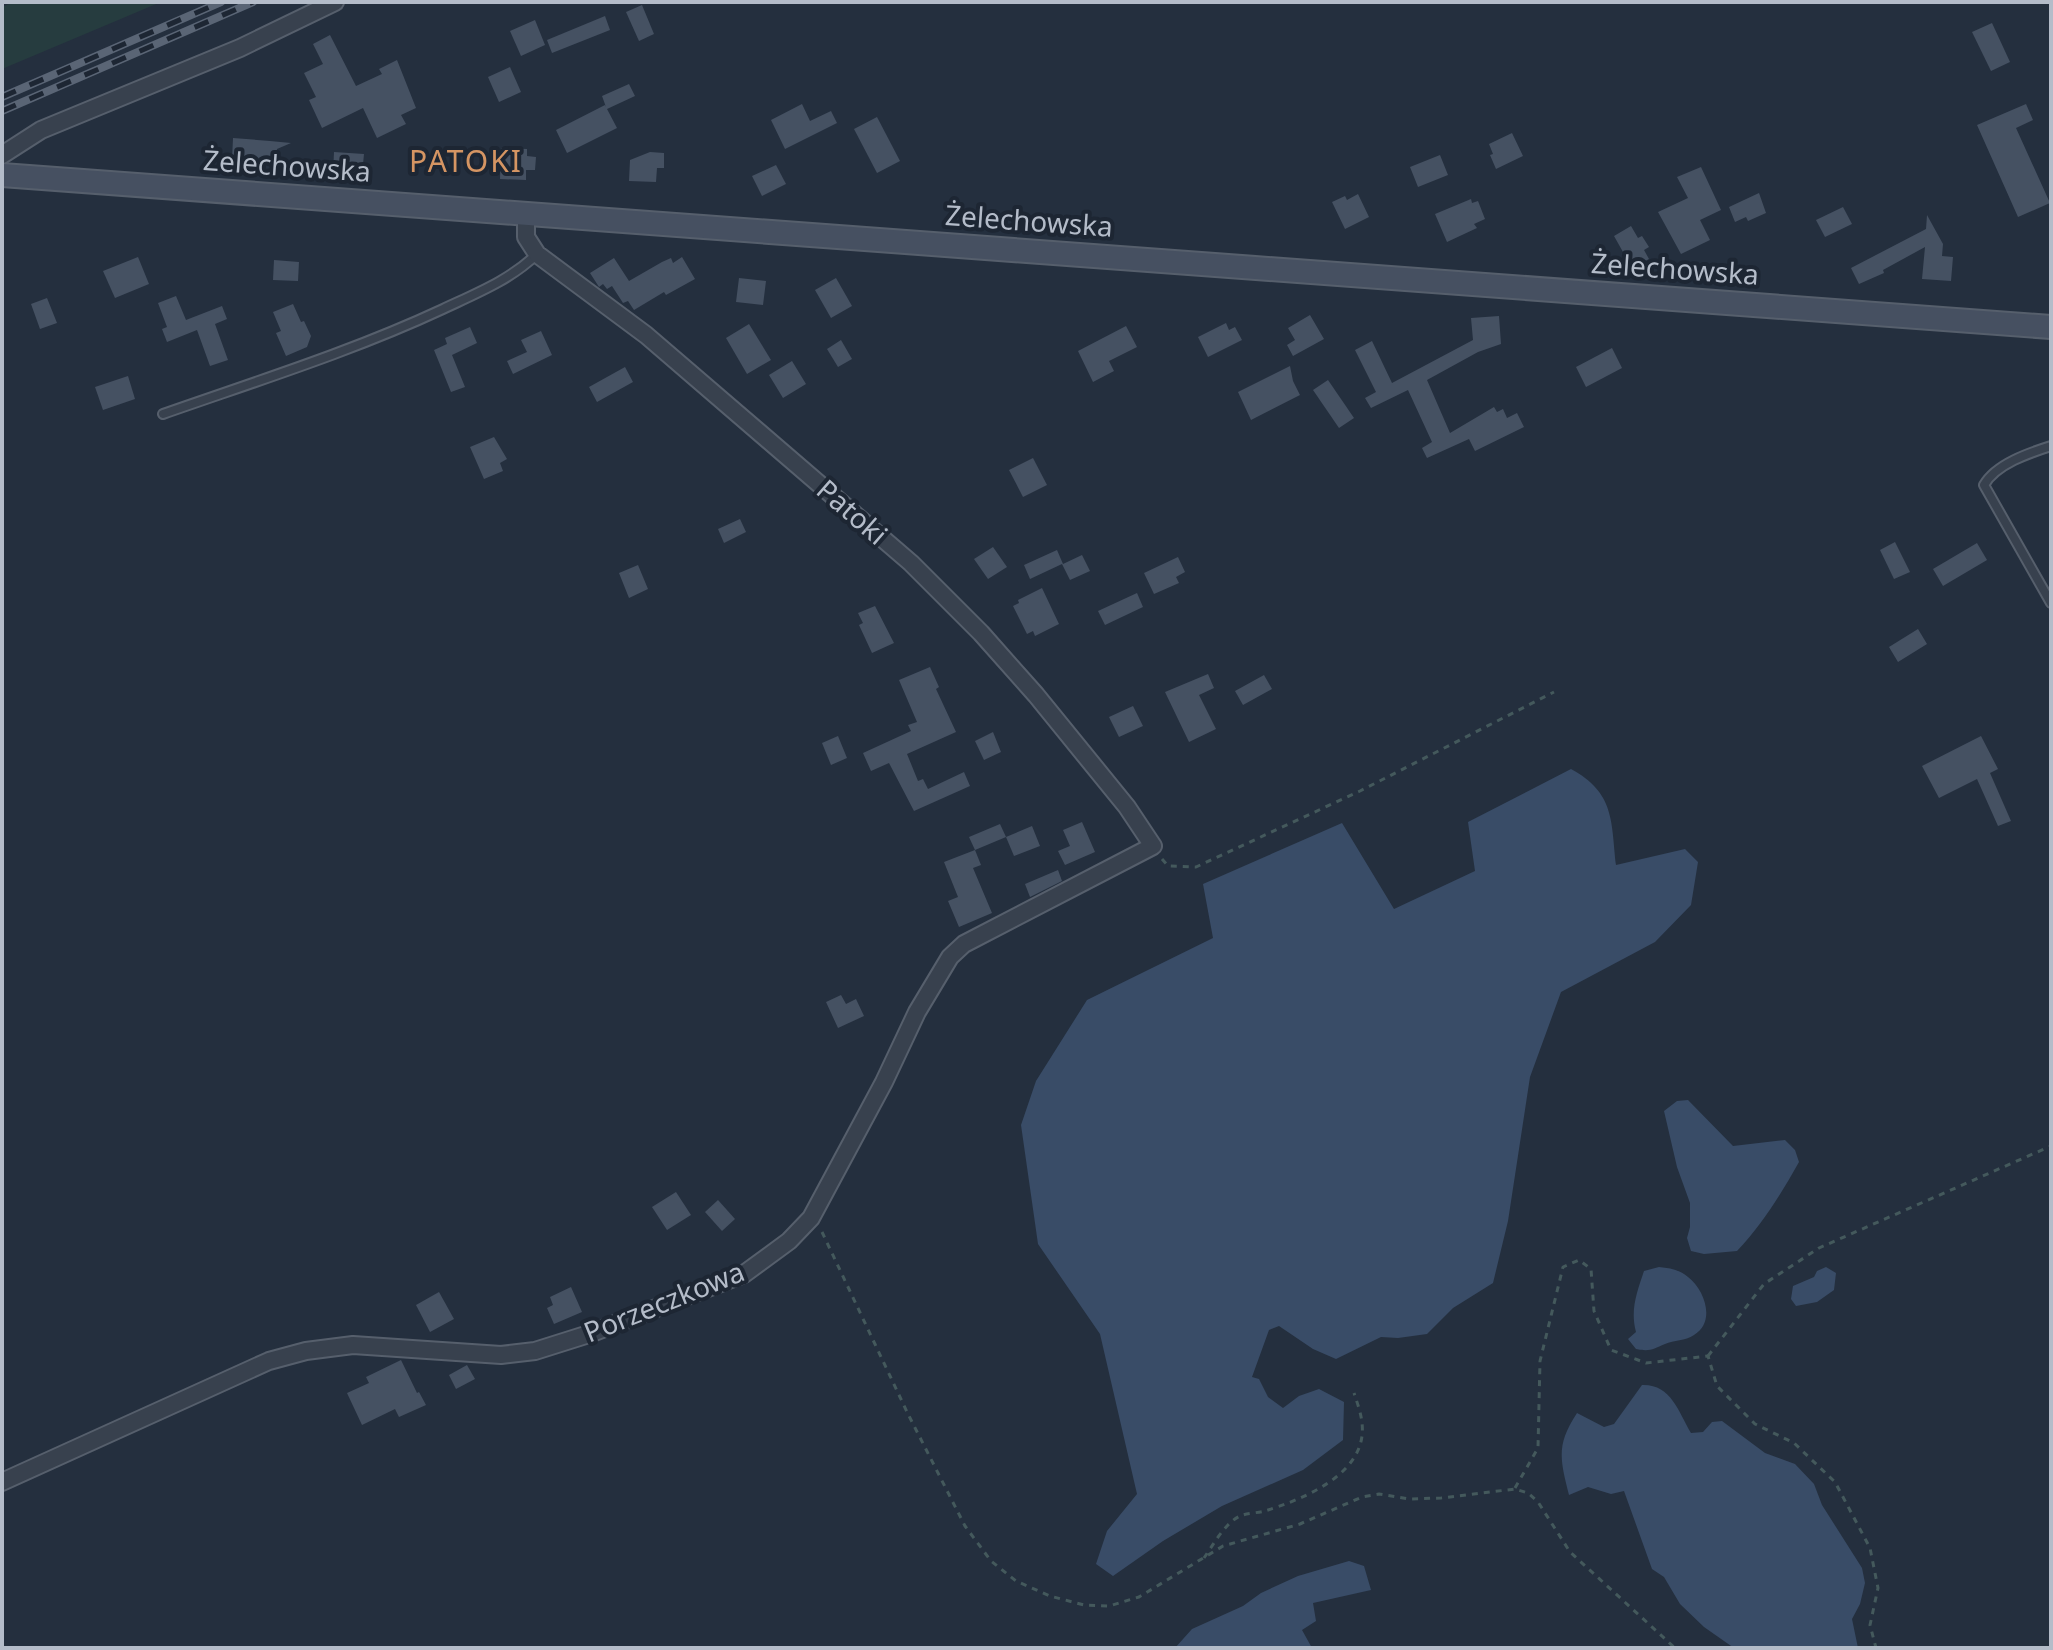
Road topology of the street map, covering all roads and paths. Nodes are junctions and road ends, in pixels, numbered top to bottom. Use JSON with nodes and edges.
{"nodes":[{"id":1,"x":335,"y":2,"type":"edge"},
{"id":2,"x":2,"y":155,"type":"edge"},
{"id":3,"x":2,"y":175,"type":"edge"},
{"id":4,"x":526,"y":214,"type":"junction"},
{"id":5,"x":537,"y":254,"type":"junction"},
{"id":6,"x":2051,"y":327,"type":"edge"},
{"id":7,"x":163,"y":414,"type":"dead end"},
{"id":8,"x":2051,"y":446,"type":"edge"},
{"id":9,"x":2051,"y":603,"type":"edge"},
{"id":10,"x":1554,"y":692,"type":"dead end"},
{"id":11,"x":1153,"y":846,"type":"junction"},
{"id":12,"x":2051,"y":1146,"type":"edge"},
{"id":13,"x":811,"y":1218,"type":"junction"},
{"id":14,"x":1708,"y":1356,"type":"junction"},
{"id":15,"x":1354,"y":1393,"type":"dead end"},
{"id":16,"x":2,"y":1482,"type":"edge"},
{"id":17,"x":1515,"y":1489,"type":"junction"},
{"id":18,"x":1202,"y":1561,"type":"junction"},
{"id":19,"x":1675,"y":1648,"type":"edge"},
{"id":20,"x":1876,"y":1648,"type":"edge"}],
"edges":[{"from":1,"to":2,"type":"street"},
{"from":3,"to":4,"type":"main road","name":"Żelechowska"},
{"from":4,"to":5,"type":"street"},
{"from":4,"to":6,"type":"main road","name":"Żelechowska"},
{"from":5,"to":7,"type":"lane"},
{"from":5,"to":11,"type":"street","name":"Patoki"},
{"from":8,"to":9,"type":"lane"},
{"from":10,"to":11,"type":"path"},
{"from":11,"to":13,"type":"street","name":"Porzeczkowa"},
{"from":12,"to":14,"type":"path"},
{"from":13,"to":16,"type":"street","name":"Porzeczkowa"},
{"from":13,"to":18,"type":"path"},
{"from":14,"to":17,"type":"path"},
{"from":14,"to":20,"type":"path"},
{"from":15,"to":18,"type":"path"},
{"from":17,"to":18,"type":"path"},
{"from":17,"to":19,"type":"path"}]}
